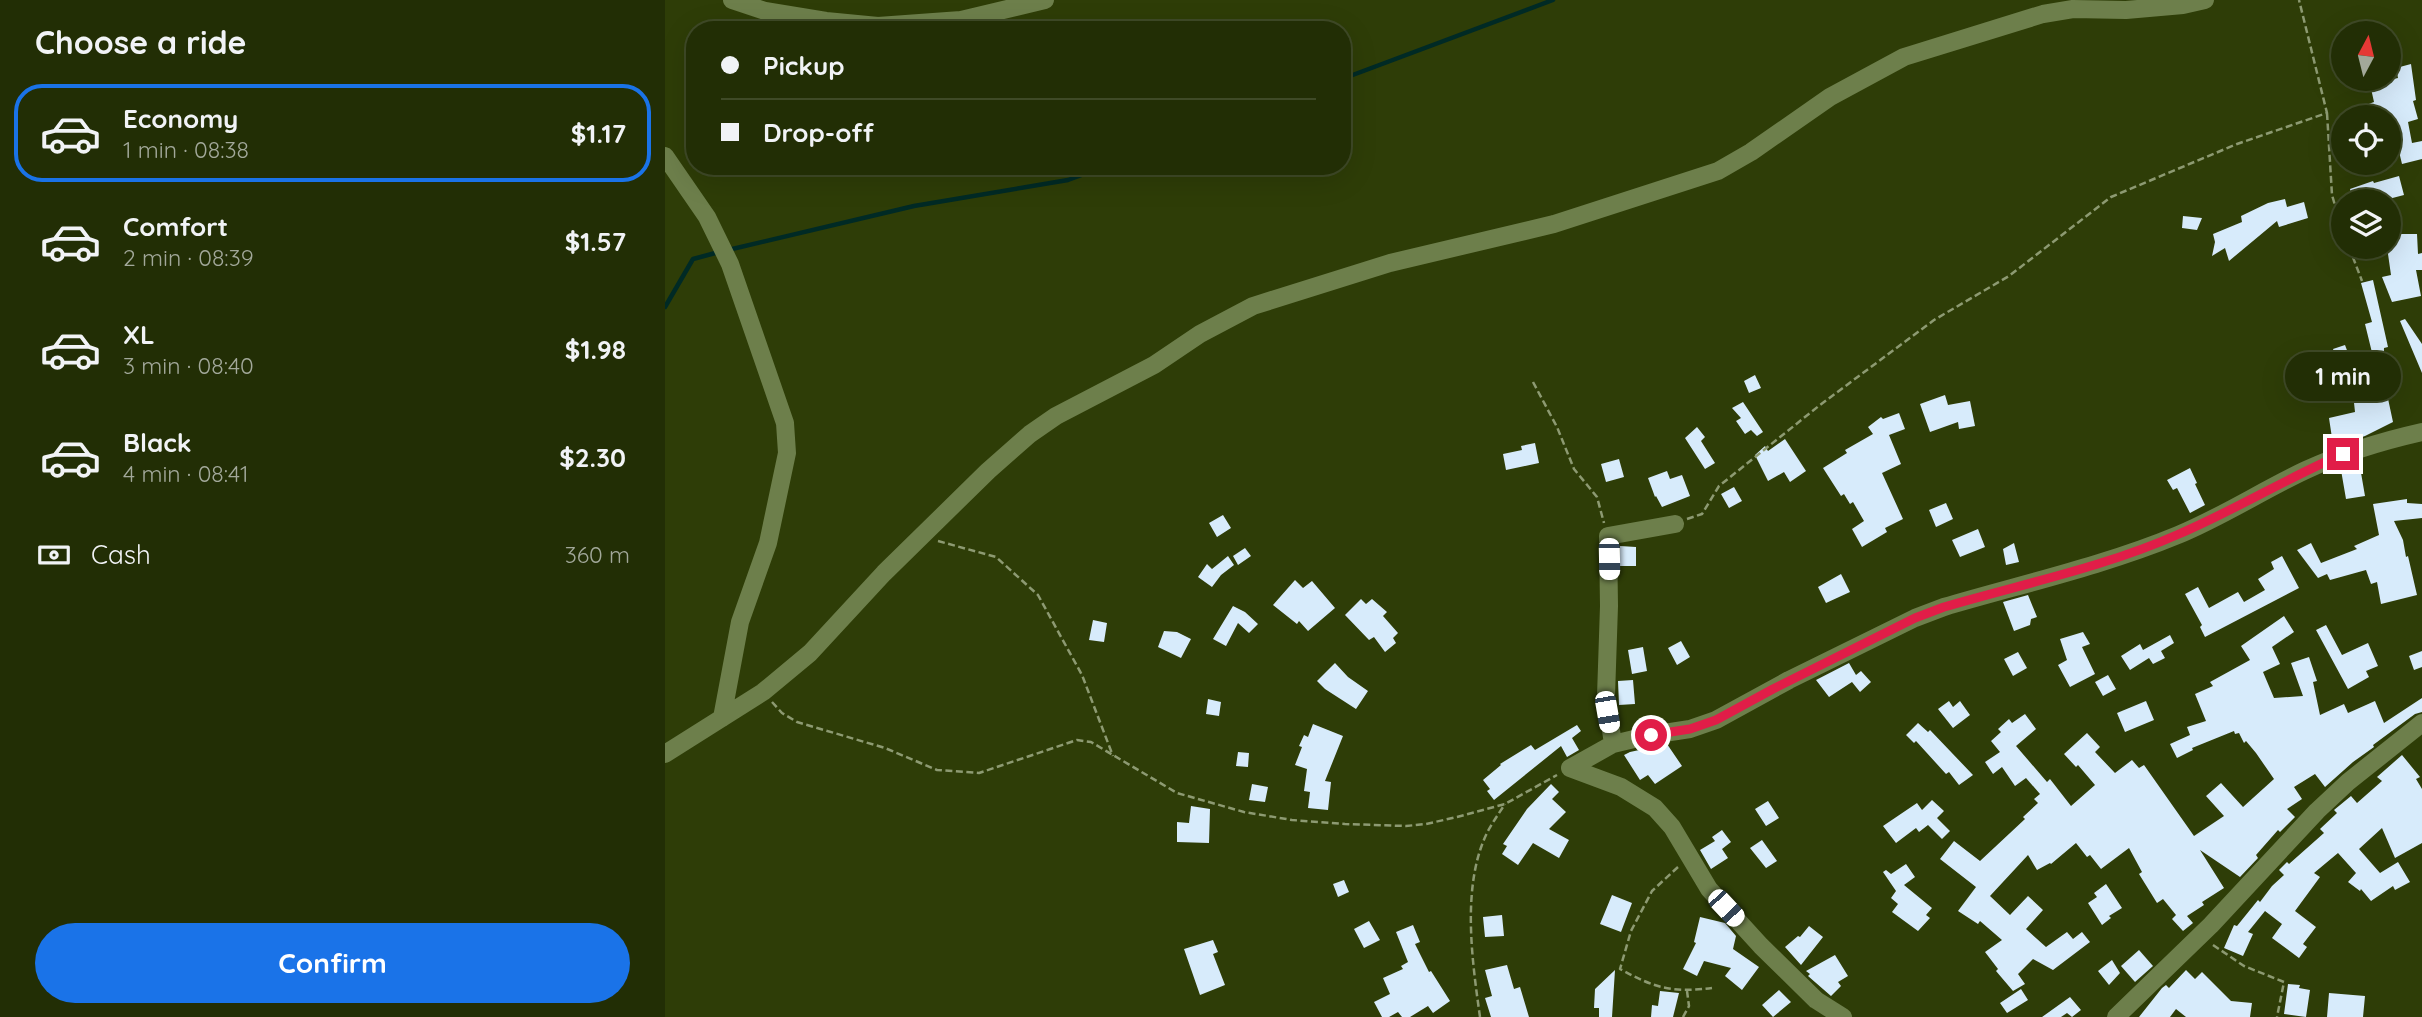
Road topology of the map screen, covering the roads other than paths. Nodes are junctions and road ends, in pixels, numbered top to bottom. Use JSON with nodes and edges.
{"nodes":[{"id":1,"x":732,"y":0,"type":"edge"},
{"id":2,"x":1045,"y":0,"type":"edge"},
{"id":3,"x":2205,"y":0,"type":"edge"},
{"id":4,"x":820,"y":21,"type":"edge"},
{"id":5,"x":947,"y":21,"type":"edge"},
{"id":6,"x":665,"y":156,"type":"edge"},
{"id":7,"x":2422,"y":432,"type":"edge"},
{"id":8,"x":1675,"y":524,"type":"road end"},
{"id":9,"x":722,"y":718,"type":"junction"},
{"id":10,"x":2422,"y":723,"type":"edge"},
{"id":11,"x":1613,"y":744,"type":"junction"},
{"id":12,"x":665,"y":754,"type":"edge"},
{"id":13,"x":1843,"y":1017,"type":"edge"},
{"id":14,"x":2116,"y":1017,"type":"edge"}],
"edges":[{"from":1,"to":4,"type":"street"},
{"from":2,"to":5,"type":"street"},
{"from":3,"to":9,"type":"street"},
{"from":6,"to":9,"type":"street"},
{"from":7,"to":11,"type":"street"},
{"from":8,"to":11,"type":"street"},
{"from":9,"to":12,"type":"street"},
{"from":10,"to":14,"type":"street"},
{"from":11,"to":13,"type":"street"}]}
